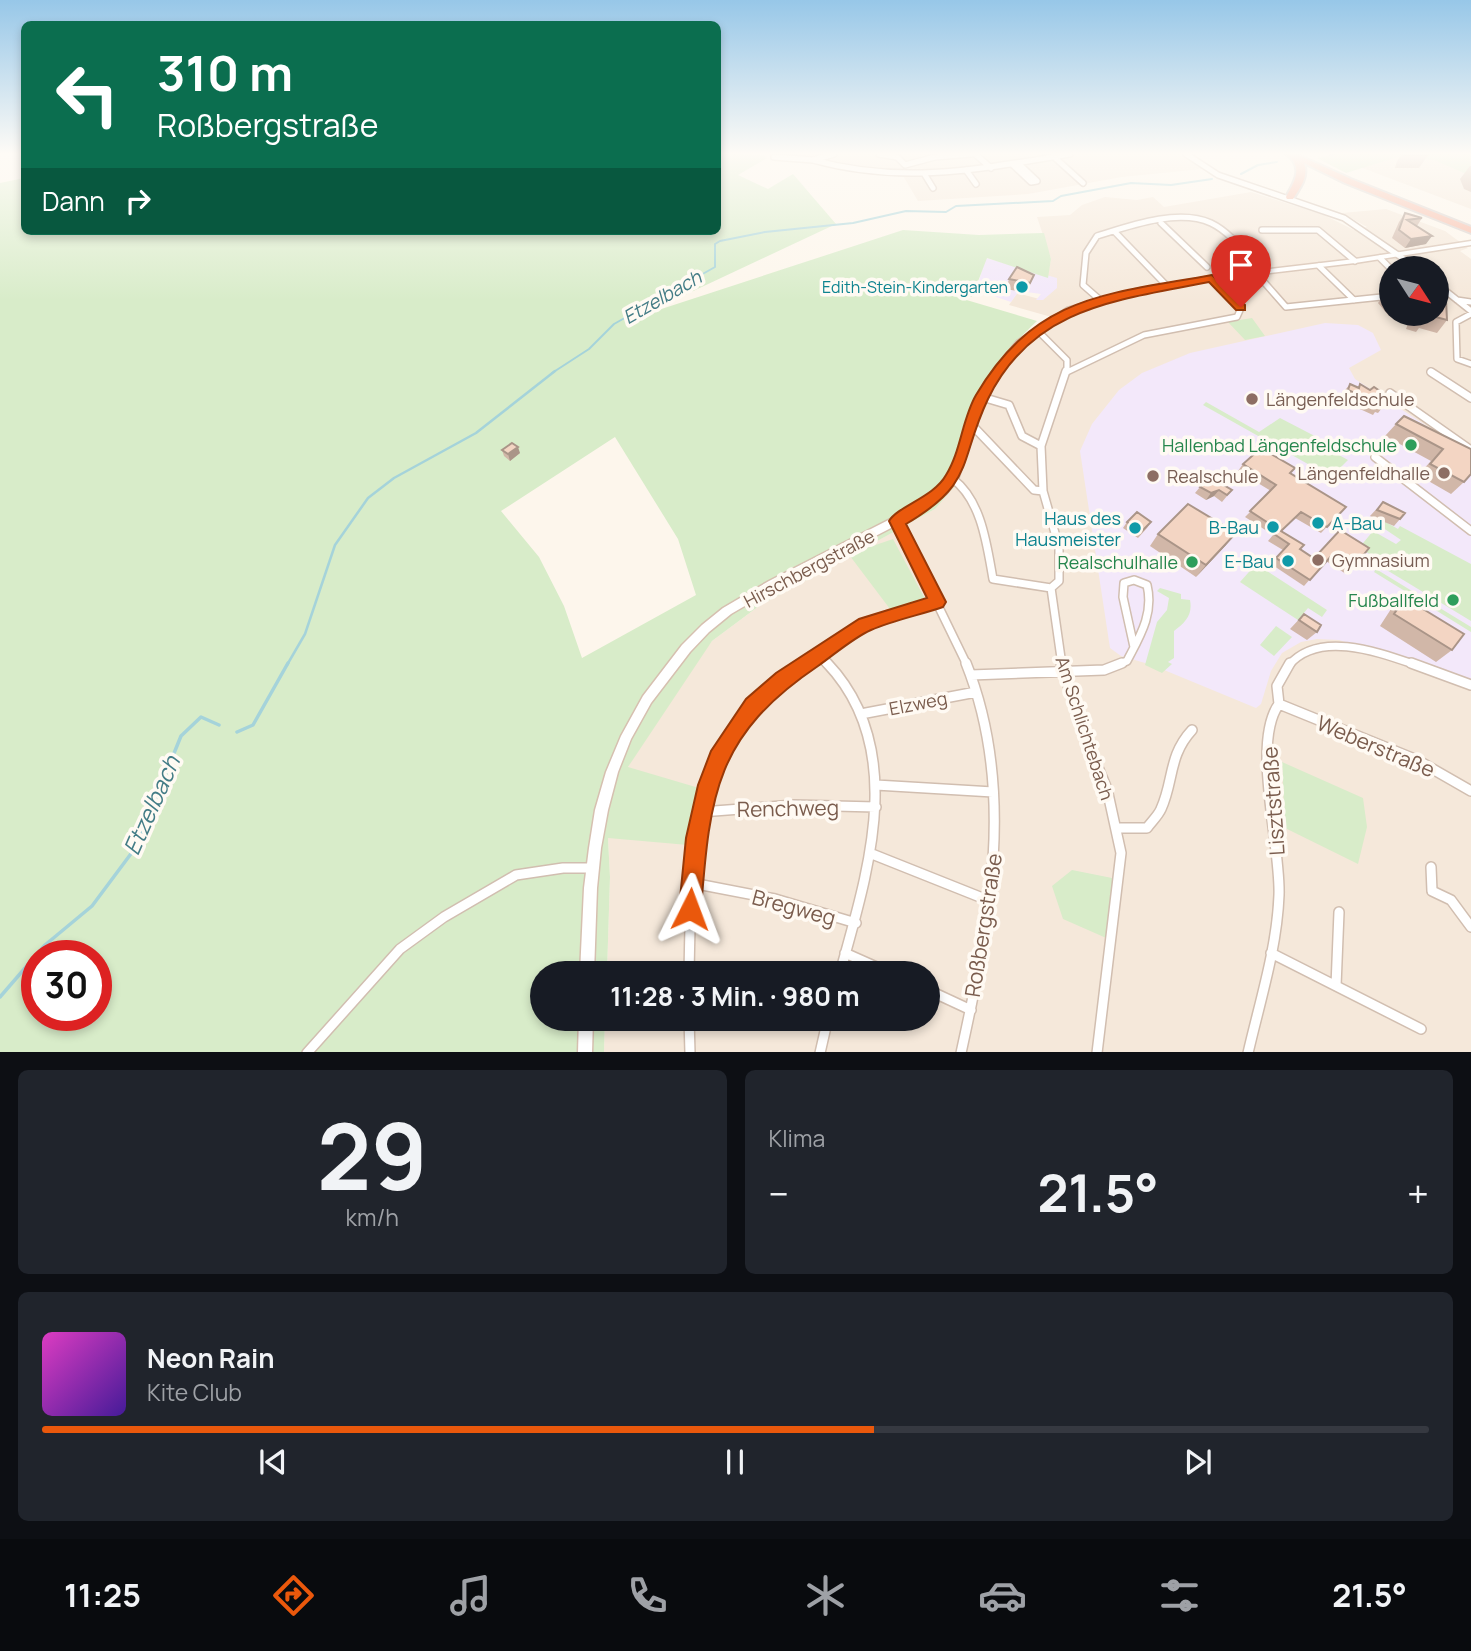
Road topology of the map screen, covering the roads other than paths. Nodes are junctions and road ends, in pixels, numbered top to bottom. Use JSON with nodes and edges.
{"nodes":[{"id":1,"x":1305,"y":203,"type":"edge"},
{"id":2,"x":1403,"y":203,"type":"edge"},
{"id":3,"x":1414,"y":203,"type":"edge"},
{"id":4,"x":1161,"y":223,"type":"junction"},
{"id":5,"x":1471,"y":224,"type":"edge"},
{"id":6,"x":1114,"y":230,"type":"junction"},
{"id":7,"x":1262,"y":230,"type":"dead end"},
{"id":8,"x":1471,"y":230,"type":"edge"},
{"id":9,"x":1471,"y":243,"type":"edge"},
{"id":10,"x":1401,"y":255,"type":"junction"},
{"id":11,"x":1394,"y":256,"type":"edge"},
{"id":12,"x":1379,"y":258,"type":"edge"},
{"id":13,"x":1355,"y":261,"type":"junction"},
{"id":14,"x":1319,"y":265,"type":"junction"},
{"id":15,"x":1207,"y":267,"type":"dead end"},
{"id":16,"x":1260,"y":272,"type":"junction"},
{"id":17,"x":1212,"y":278,"type":"junction"},
{"id":18,"x":1167,"y":286,"type":"junction"},
{"id":19,"x":1449,"y":294,"type":"edge"},
{"id":20,"x":1379,"y":297,"type":"edge"},
{"id":21,"x":1100,"y":299,"type":"junction"},
{"id":22,"x":1354,"y":300,"type":"junction"},
{"id":23,"x":1456,"y":300,"type":"junction"},
{"id":24,"x":1471,"y":302,"type":"edge"},
{"id":25,"x":1471,"y":312,"type":"edge"},
{"id":26,"x":1037,"y":330,"type":"junction"},
{"id":27,"x":1471,"y":364,"type":"edge"},
{"id":28,"x":1067,"y":370,"type":"junction"},
{"id":29,"x":1431,"y":372,"type":"dead end"},
{"id":30,"x":1390,"y":393,"type":"dead end"},
{"id":31,"x":982,"y":397,"type":"junction"},
{"id":32,"x":1471,"y":398,"type":"edge"},
{"id":33,"x":972,"y":425,"type":"junction"},
{"id":34,"x":1041,"y":446,"type":"junction"},
{"id":35,"x":1471,"y":450,"type":"edge"},
{"id":36,"x":1375,"y":457,"type":"dead end"},
{"id":37,"x":953,"y":479,"type":"junction"},
{"id":38,"x":1043,"y":491,"type":"junction"},
{"id":39,"x":897,"y":521,"type":"junction"},
{"id":40,"x":1471,"y":531,"type":"edge"},
{"id":41,"x":1052,"y":589,"type":"junction"},
{"id":42,"x":937,"y":602,"type":"junction"},
{"id":43,"x":1134,"y":647,"type":"junction"},
{"id":44,"x":817,"y":655,"type":"junction"},
{"id":45,"x":1063,"y":670,"type":"junction"},
{"id":46,"x":971,"y":675,"type":"junction"},
{"id":47,"x":1471,"y":685,"type":"edge"},
{"id":48,"x":976,"y":692,"type":"junction"},
{"id":49,"x":1279,"y":704,"type":"junction"},
{"id":50,"x":861,"y":715,"type":"junction"},
{"id":51,"x":1192,"y":730,"type":"dead end"},
{"id":52,"x":876,"y":785,"type":"junction"},
{"id":53,"x":1471,"y":791,"type":"edge"},
{"id":54,"x":993,"y":792,"type":"junction"},
{"id":55,"x":876,"y":807,"type":"junction"},
{"id":56,"x":701,"y":811,"type":"junction"},
{"id":57,"x":1116,"y":828,"type":"junction"},
{"id":58,"x":872,"y":854,"type":"junction"},
{"id":59,"x":590,"y":867,"type":"junction"},
{"id":60,"x":1430,"y":867,"type":"dead end"},
{"id":61,"x":691,"y":883,"type":"junction"},
{"id":62,"x":990,"y":901,"type":"junction"},
{"id":63,"x":1339,"y":912,"type":"dead end"},
{"id":64,"x":856,"y":923,"type":"junction"},
{"id":65,"x":1471,"y":927,"type":"edge"},
{"id":66,"x":845,"y":953,"type":"junction"},
{"id":67,"x":1271,"y":953,"type":"junction"},
{"id":68,"x":587,"y":961,"type":"edge"},
{"id":69,"x":688,"y":961,"type":"edge"},
{"id":70,"x":843,"y":961,"type":"edge"},
{"id":71,"x":863,"y":961,"type":"edge"},
{"id":72,"x":1336,"y":986,"type":"junction"},
{"id":73,"x":940,"y":996,"type":"edge"},
{"id":74,"x":971,"y":1010,"type":"junction"},
{"id":75,"x":1421,"y":1029,"type":"dead end"},
{"id":76,"x":586,"y":1031,"type":"edge"},
{"id":77,"x":689,"y":1031,"type":"edge"},
{"id":78,"x":825,"y":1031,"type":"edge"},
{"id":79,"x":307,"y":1052,"type":"edge"},
{"id":80,"x":585,"y":1052,"type":"edge"},
{"id":81,"x":690,"y":1052,"type":"edge"},
{"id":82,"x":820,"y":1052,"type":"edge"},
{"id":83,"x":961,"y":1052,"type":"edge"},
{"id":84,"x":1097,"y":1052,"type":"edge"},
{"id":85,"x":1248,"y":1052,"type":"edge"}],
"edges":[{"from":1,"to":10,"type":"street"},
{"from":2,"to":8,"type":"highway"},
{"from":3,"to":5,"type":"highway"},
{"from":4,"to":6,"type":"street"},
{"from":4,"to":15,"type":"street"},
{"from":4,"to":16,"type":"street"},
{"from":6,"to":18,"type":"street"},
{"from":6,"to":21,"type":"street"},
{"from":7,"to":13,"type":"street"},
{"from":9,"to":10,"type":"street","name":"Hirschbergstraße"},
{"from":10,"to":11,"type":"street","name":"Hirschbergstraße"},
{"from":12,"to":13,"type":"street","name":"Hirschbergstraße"},
{"from":13,"to":14,"type":"street","name":"Hirschbergstraße"},
{"from":14,"to":16,"type":"street","name":"Hirschbergstraße"},
{"from":14,"to":22,"type":"street"},
{"from":16,"to":17,"type":"street","name":"Hirschbergstraße"},
{"from":16,"to":22,"type":"street"},
{"from":17,"to":18,"type":"street","name":"Hirschbergstraße"},
{"from":17,"to":28,"type":"street"},
{"from":18,"to":21,"type":"street","name":"Hirschbergstraße"},
{"from":19,"to":23,"type":"street"},
{"from":20,"to":22,"type":"street"},
{"from":21,"to":26,"type":"street","name":"Hirschbergstraße"},
{"from":23,"to":24,"type":"street"},
{"from":23,"to":25,"type":"street"},
{"from":25,"to":27,"type":"street"},
{"from":26,"to":28,"type":"street"},
{"from":26,"to":31,"type":"street","name":"Hirschbergstraße"},
{"from":28,"to":34,"type":"street","name":"Am Schlichtebach"},
{"from":29,"to":32,"type":"street"},
{"from":30,"to":35,"type":"street"},
{"from":31,"to":33,"type":"street","name":"Hirschbergstraße"},
{"from":31,"to":34,"type":"street"},
{"from":33,"to":37,"type":"street","name":"Hirschbergstraße"},
{"from":33,"to":38,"type":"street"},
{"from":34,"to":38,"type":"street","name":"Am Schlichtebach"},
{"from":36,"to":40,"type":"street"},
{"from":37,"to":39,"type":"street","name":"Hirschbergstraße"},
{"from":37,"to":41,"type":"street"},
{"from":38,"to":41,"type":"street","name":"Am Schlichtebach"},
{"from":39,"to":42,"type":"street","name":"Roßbergstraße"},
{"from":39,"to":59,"type":"street","name":"Hirschbergstraße"},
{"from":41,"to":45,"type":"street","name":"Am Schlichtebach"},
{"from":42,"to":44,"type":"street"},
{"from":42,"to":46,"type":"street","name":"Roßbergstraße"},
{"from":43,"to":43,"type":"street"},
{"from":43,"to":45,"type":"street"},
{"from":44,"to":50,"type":"street"},
{"from":44,"to":56,"type":"street"},
{"from":45,"to":46,"type":"street"},
{"from":45,"to":57,"type":"street","name":"Am Schlichtebach"},
{"from":46,"to":48,"type":"street","name":"Roßbergstraße"},
{"from":47,"to":49,"type":"street","name":"Lisztstraße"},
{"from":48,"to":50,"type":"street","name":"Elzweg"},
{"from":48,"to":54,"type":"street","name":"Roßbergstraße"},
{"from":49,"to":53,"type":"street","name":"Weberstraße"},
{"from":49,"to":67,"type":"street","name":"Lisztstraße"},
{"from":50,"to":52,"type":"street"},
{"from":51,"to":57,"type":"street"},
{"from":52,"to":54,"type":"street"},
{"from":52,"to":55,"type":"street"},
{"from":54,"to":62,"type":"street","name":"Roßbergstraße"},
{"from":55,"to":56,"type":"street","name":"Renchweg"},
{"from":55,"to":58,"type":"street"},
{"from":56,"to":61,"type":"street"},
{"from":57,"to":84,"type":"street","name":"Am Schlichtebach"},
{"from":58,"to":62,"type":"street"},
{"from":58,"to":64,"type":"street"},
{"from":59,"to":68,"type":"street","name":"Hirschbergstraße"},
{"from":59,"to":79,"type":"street"},
{"from":60,"to":65,"type":"street"},
{"from":61,"to":64,"type":"street","name":"Bregweg"},
{"from":61,"to":69,"type":"street"},
{"from":62,"to":74,"type":"street","name":"Roßbergstraße"},
{"from":63,"to":72,"type":"street"},
{"from":64,"to":66,"type":"street"},
{"from":66,"to":70,"type":"street"},
{"from":66,"to":71,"type":"street"},
{"from":67,"to":72,"type":"street"},
{"from":67,"to":85,"type":"street","name":"Lisztstraße"},
{"from":72,"to":75,"type":"street"},
{"from":73,"to":74,"type":"street"},
{"from":74,"to":83,"type":"street","name":"Roßbergstraße"},
{"from":76,"to":80,"type":"street"},
{"from":77,"to":81,"type":"street"},
{"from":78,"to":82,"type":"street"}]}
